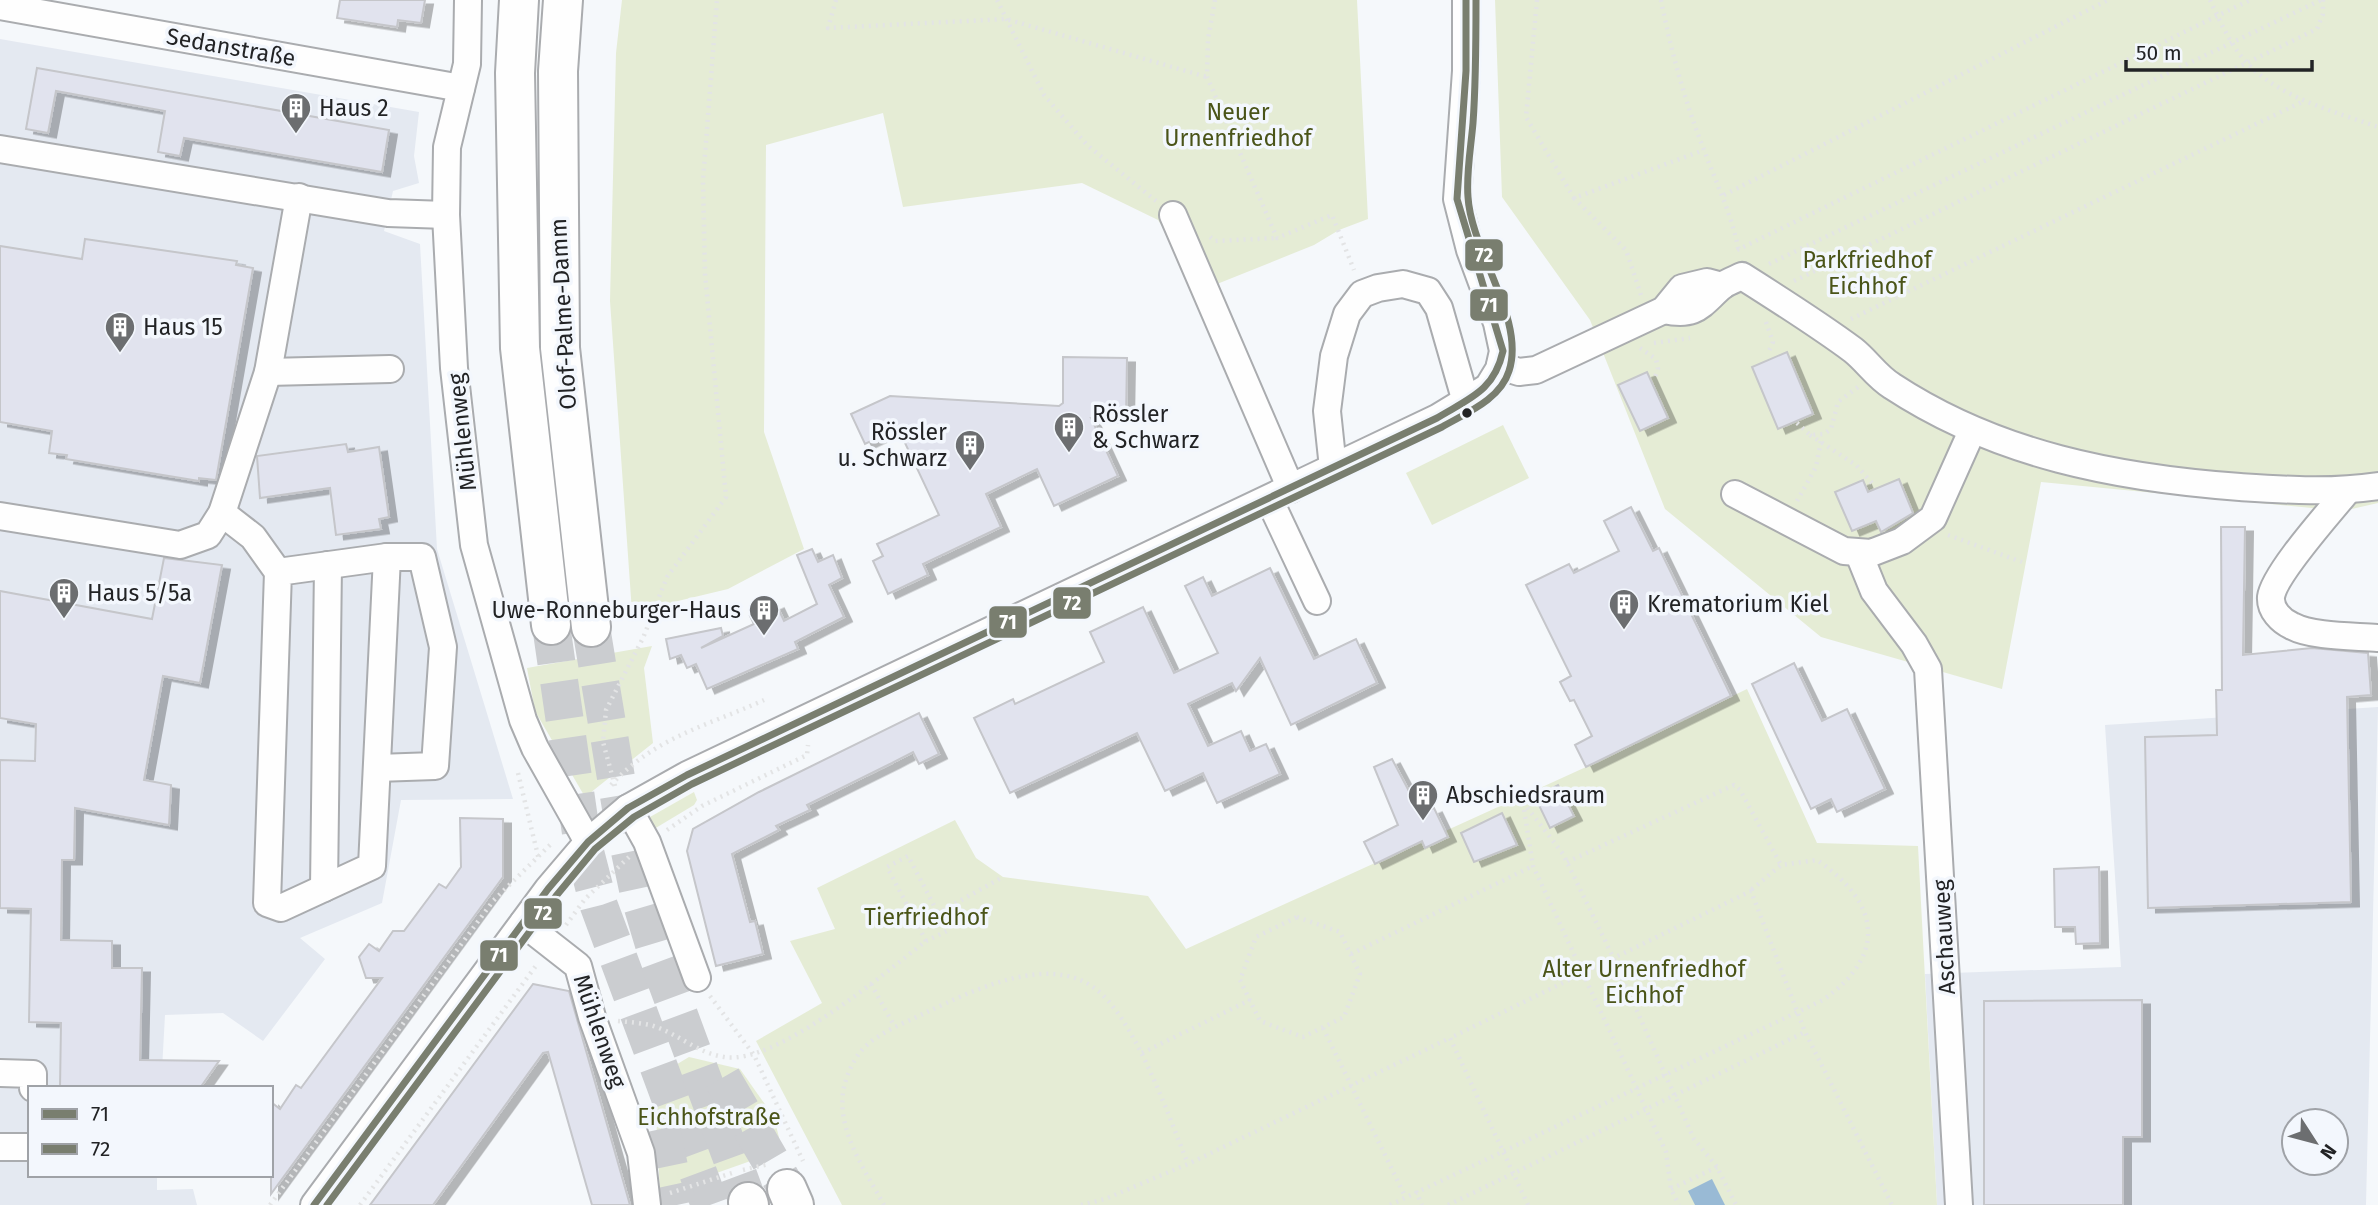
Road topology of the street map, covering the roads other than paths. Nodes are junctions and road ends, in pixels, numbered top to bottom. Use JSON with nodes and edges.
{"nodes":[{"id":1,"x":468,"y":0,"type":"edge"},
{"id":2,"x":519,"y":0,"type":"edge"},
{"id":3,"x":563,"y":0,"type":"edge"},
{"id":4,"x":1466,"y":0,"type":"edge"},
{"id":5,"x":0,"y":6,"type":"edge"},
{"id":6,"x":461,"y":88,"type":"junction"},
{"id":7,"x":0,"y":149,"type":"edge"},
{"id":8,"x":299,"y":197,"type":"junction"},
{"id":9,"x":446,"y":215,"type":"junction"},
{"id":10,"x":1173,"y":215,"type":"road end"},
{"id":11,"x":1500,"y":366,"type":"junction"},
{"id":12,"x":390,"y":369,"type":"dead end"},
{"id":13,"x":268,"y":372,"type":"junction"},
{"id":14,"x":1466,"y":402,"type":"junction"},
{"id":15,"x":1972,"y":431,"type":"junction"},
{"id":16,"x":1333,"y":468,"type":"junction"},
{"id":17,"x":2378,"y":486,"type":"edge"},
{"id":18,"x":2347,"y":491,"type":"junction"},
{"id":19,"x":1280,"y":494,"type":"junction"},
{"id":20,"x":1735,"y":494,"type":"dead end"},
{"id":21,"x":222,"y":513,"type":"junction"},
{"id":22,"x":0,"y":516,"type":"edge"},
{"id":23,"x":1859,"y":554,"type":"junction"},
{"id":24,"x":387,"y":557,"type":"junction"},
{"id":25,"x":328,"y":565,"type":"junction"},
{"id":26,"x":278,"y":572,"type":"junction"},
{"id":27,"x":1317,"y":601,"type":"dead end"},
{"id":28,"x":551,"y":625,"type":"tunnel mouth"},
{"id":29,"x":591,"y":627,"type":"tunnel mouth"},
{"id":30,"x":2378,"y":638,"type":"edge"},
{"id":31,"x":377,"y":768,"type":"junction"},
{"id":32,"x":628,"y":808,"type":"junction"},
{"id":33,"x":586,"y":824,"type":"junction"},
{"id":34,"x":324,"y":888,"type":"junction"},
{"id":35,"x":523,"y":923,"type":"junction"},
{"id":36,"x":697,"y":978,"type":"road end"},
{"id":37,"x":0,"y":1073,"type":"edge"},
{"id":38,"x":33,"y":1086,"type":"edge"},
{"id":39,"x":0,"y":1147,"type":"edge"},
{"id":40,"x":28,"y":1147,"type":"edge"},
{"id":41,"x":647,"y":1203,"type":"edge"},
{"id":42,"x":314,"y":1205,"type":"edge"},
{"id":43,"x":1959,"y":1205,"type":"edge"}],
"edges":[{"from":1,"to":6,"type":"street","name":"Mühlenweg"},
{"from":2,"to":28,"type":"highway","name":"Olof-Palme-Damm"},
{"from":3,"to":29,"type":"highway","name":"Olof-Palme-Damm"},
{"from":4,"to":11,"type":"street"},
{"from":5,"to":6,"type":"street","name":"Sedanstraße"},
{"from":6,"to":9,"type":"street","name":"Mühlenweg"},
{"from":7,"to":8,"type":"street"},
{"from":8,"to":9,"type":"street"},
{"from":8,"to":13,"type":"street"},
{"from":9,"to":33,"type":"street","name":"Mühlenweg"},
{"from":10,"to":19,"type":"street"},
{"from":11,"to":14,"type":"street"},
{"from":11,"to":15,"type":"street"},
{"from":12,"to":13,"type":"street"},
{"from":13,"to":21,"type":"street"},
{"from":14,"to":16,"type":"street"},
{"from":14,"to":16,"type":"street"},
{"from":15,"to":18,"type":"street"},
{"from":15,"to":23,"type":"street"},
{"from":16,"to":19,"type":"street"},
{"from":17,"to":18,"type":"street"},
{"from":18,"to":30,"type":"street"},
{"from":19,"to":27,"type":"street"},
{"from":19,"to":32,"type":"street"},
{"from":20,"to":23,"type":"street"},
{"from":21,"to":22,"type":"street"},
{"from":21,"to":26,"type":"street"},
{"from":23,"to":43,"type":"street","name":"Aschauweg"},
{"from":24,"to":25,"type":"street"},
{"from":24,"to":31,"type":"street"},
{"from":24,"to":31,"type":"street"},
{"from":25,"to":26,"type":"street"},
{"from":25,"to":34,"type":"street"},
{"from":26,"to":34,"type":"street"},
{"from":31,"to":34,"type":"street"},
{"from":32,"to":33,"type":"street"},
{"from":32,"to":36,"type":"street"},
{"from":33,"to":35,"type":"street"},
{"from":35,"to":41,"type":"street","name":"Mühlenweg"},
{"from":35,"to":42,"type":"street"},
{"from":37,"to":38,"type":"street"},
{"from":39,"to":40,"type":"street"}]}
